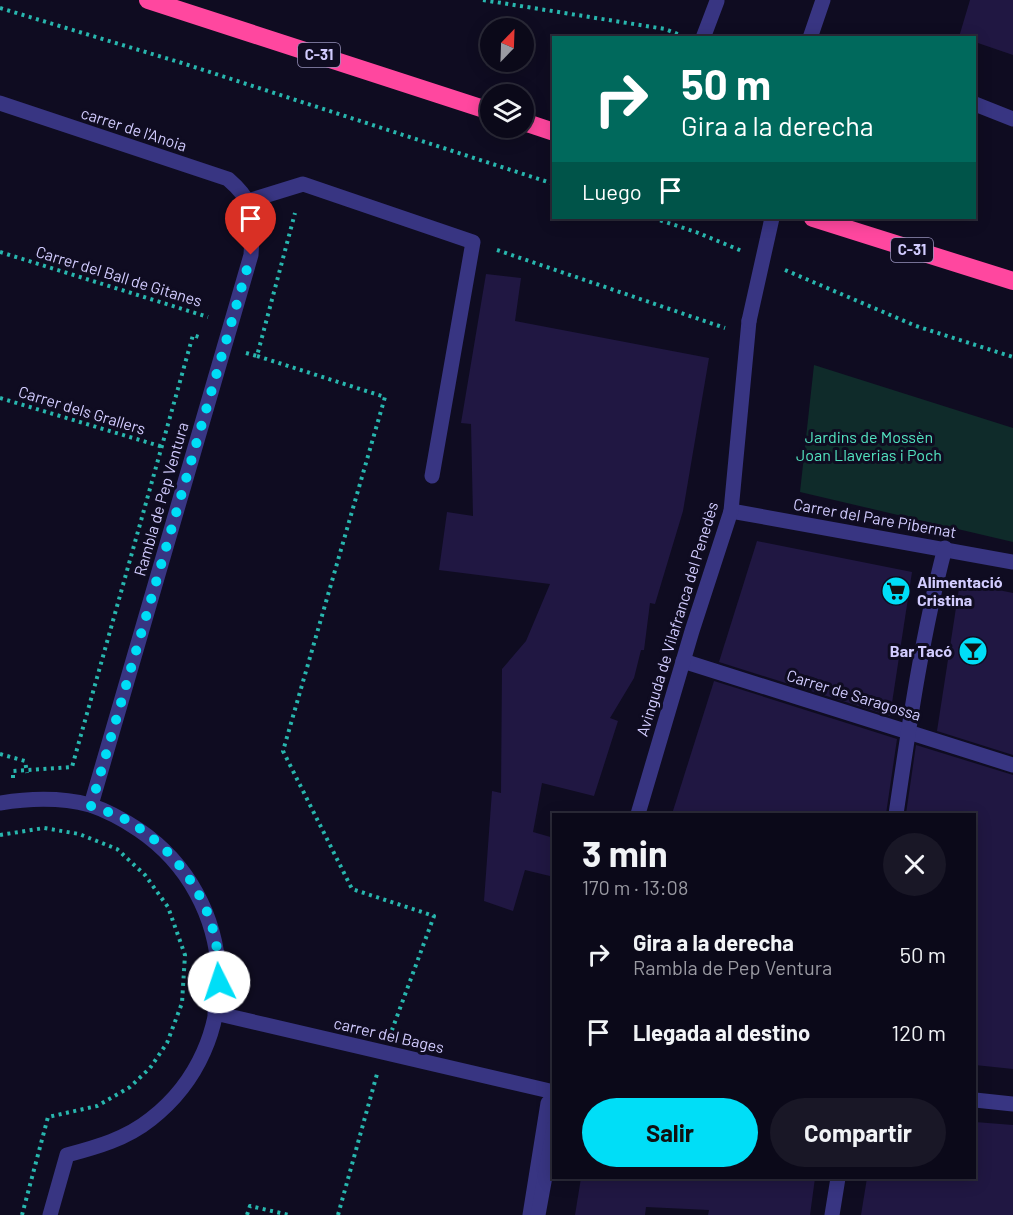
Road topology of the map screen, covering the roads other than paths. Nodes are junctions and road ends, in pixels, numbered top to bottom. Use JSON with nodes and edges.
{"nodes":[{"id":1,"x":148,"y":0,"type":"edge"},
{"id":2,"x":716,"y":0,"type":"edge"},
{"id":3,"x":823,"y":0,"type":"edge"},
{"id":4,"x":704,"y":36,"type":"edge"},
{"id":5,"x":811,"y":36,"type":"edge"},
{"id":6,"x":0,"y":104,"type":"edge"},
{"id":7,"x":976,"y":104,"type":"edge"},
{"id":8,"x":480,"y":108,"type":"edge"},
{"id":9,"x":1013,"y":118,"type":"edge"},
{"id":10,"x":534,"y":125,"type":"edge"},
{"id":11,"x":552,"y":131,"type":"edge"},
{"id":12,"x":248,"y":201,"type":"junction"},
{"id":13,"x":772,"y":219,"type":"edge"},
{"id":14,"x":816,"y":219,"type":"edge"},
{"id":15,"x":1013,"y":281,"type":"edge"},
{"id":16,"x":432,"y":476,"type":"dead end"},
{"id":17,"x":731,"y":511,"type":"junction"},
{"id":18,"x":945,"y":548,"type":"junction"},
{"id":19,"x":1013,"y":562,"type":"edge"},
{"id":20,"x":683,"y":661,"type":"junction"},
{"id":21,"x":909,"y":731,"type":"junction"},
{"id":22,"x":1013,"y":765,"type":"edge"},
{"id":23,"x":0,"y":803,"type":"edge"},
{"id":24,"x":91,"y":806,"type":"junction"},
{"id":25,"x":638,"y":813,"type":"edge"},
{"id":26,"x":896,"y":813,"type":"edge"},
{"id":27,"x":215,"y":1013,"type":"junction"},
{"id":28,"x":552,"y":1092,"type":"edge"},
{"id":29,"x":552,"y":1100,"type":"edge"},
{"id":30,"x":976,"y":1100,"type":"edge"},
{"id":31,"x":1013,"y":1104,"type":"edge"},
{"id":32,"x":552,"y":1138,"type":"edge"},
{"id":33,"x":838,"y":1179,"type":"edge"},
{"id":34,"x":50,"y":1215,"type":"edge"},
{"id":35,"x":530,"y":1215,"type":"edge"},
{"id":36,"x":538,"y":1215,"type":"edge"},
{"id":37,"x":832,"y":1215,"type":"edge"}],
"edges":[{"from":1,"to":8,"type":"highway","number":"C-31"},
{"from":2,"to":4,"type":"street"},
{"from":3,"to":5,"type":"street"},
{"from":6,"to":12,"type":"street","name":"carrer de l'Anoia"},
{"from":7,"to":9,"type":"street"},
{"from":10,"to":11,"type":"highway"},
{"from":12,"to":16,"type":"street"},
{"from":12,"to":24,"type":"street","name":"Rambla de Pep Ventura"},
{"from":13,"to":17,"type":"street","name":"Avinguda de Vilafranca del Penedès","bridge":true},
{"from":14,"to":15,"type":"highway","number":"C-31"},
{"from":17,"to":18,"type":"street","name":"Carrer del Pare Pibernat"},
{"from":17,"to":20,"type":"street","name":"Avinguda de Vilafranca del Penedès"},
{"from":18,"to":19,"type":"street","name":"Carrer del Pare Pibernat"},
{"from":18,"to":21,"type":"street"},
{"from":20,"to":21,"type":"street","name":"Carrer de Saragossa"},
{"from":20,"to":25,"type":"street","name":"Avinguda de Vilafranca del Penedès"},
{"from":21,"to":22,"type":"street","name":"Carrer de Saragossa"},
{"from":21,"to":26,"type":"street"},
{"from":23,"to":24,"type":"street"},
{"from":24,"to":27,"type":"street"},
{"from":27,"to":28,"type":"street","name":"carrer del Bages"},
{"from":27,"to":34,"type":"street"},
{"from":29,"to":35,"type":"street"},
{"from":30,"to":31,"type":"street"},
{"from":32,"to":36,"type":"street"},
{"from":33,"to":37,"type":"street"}]}
